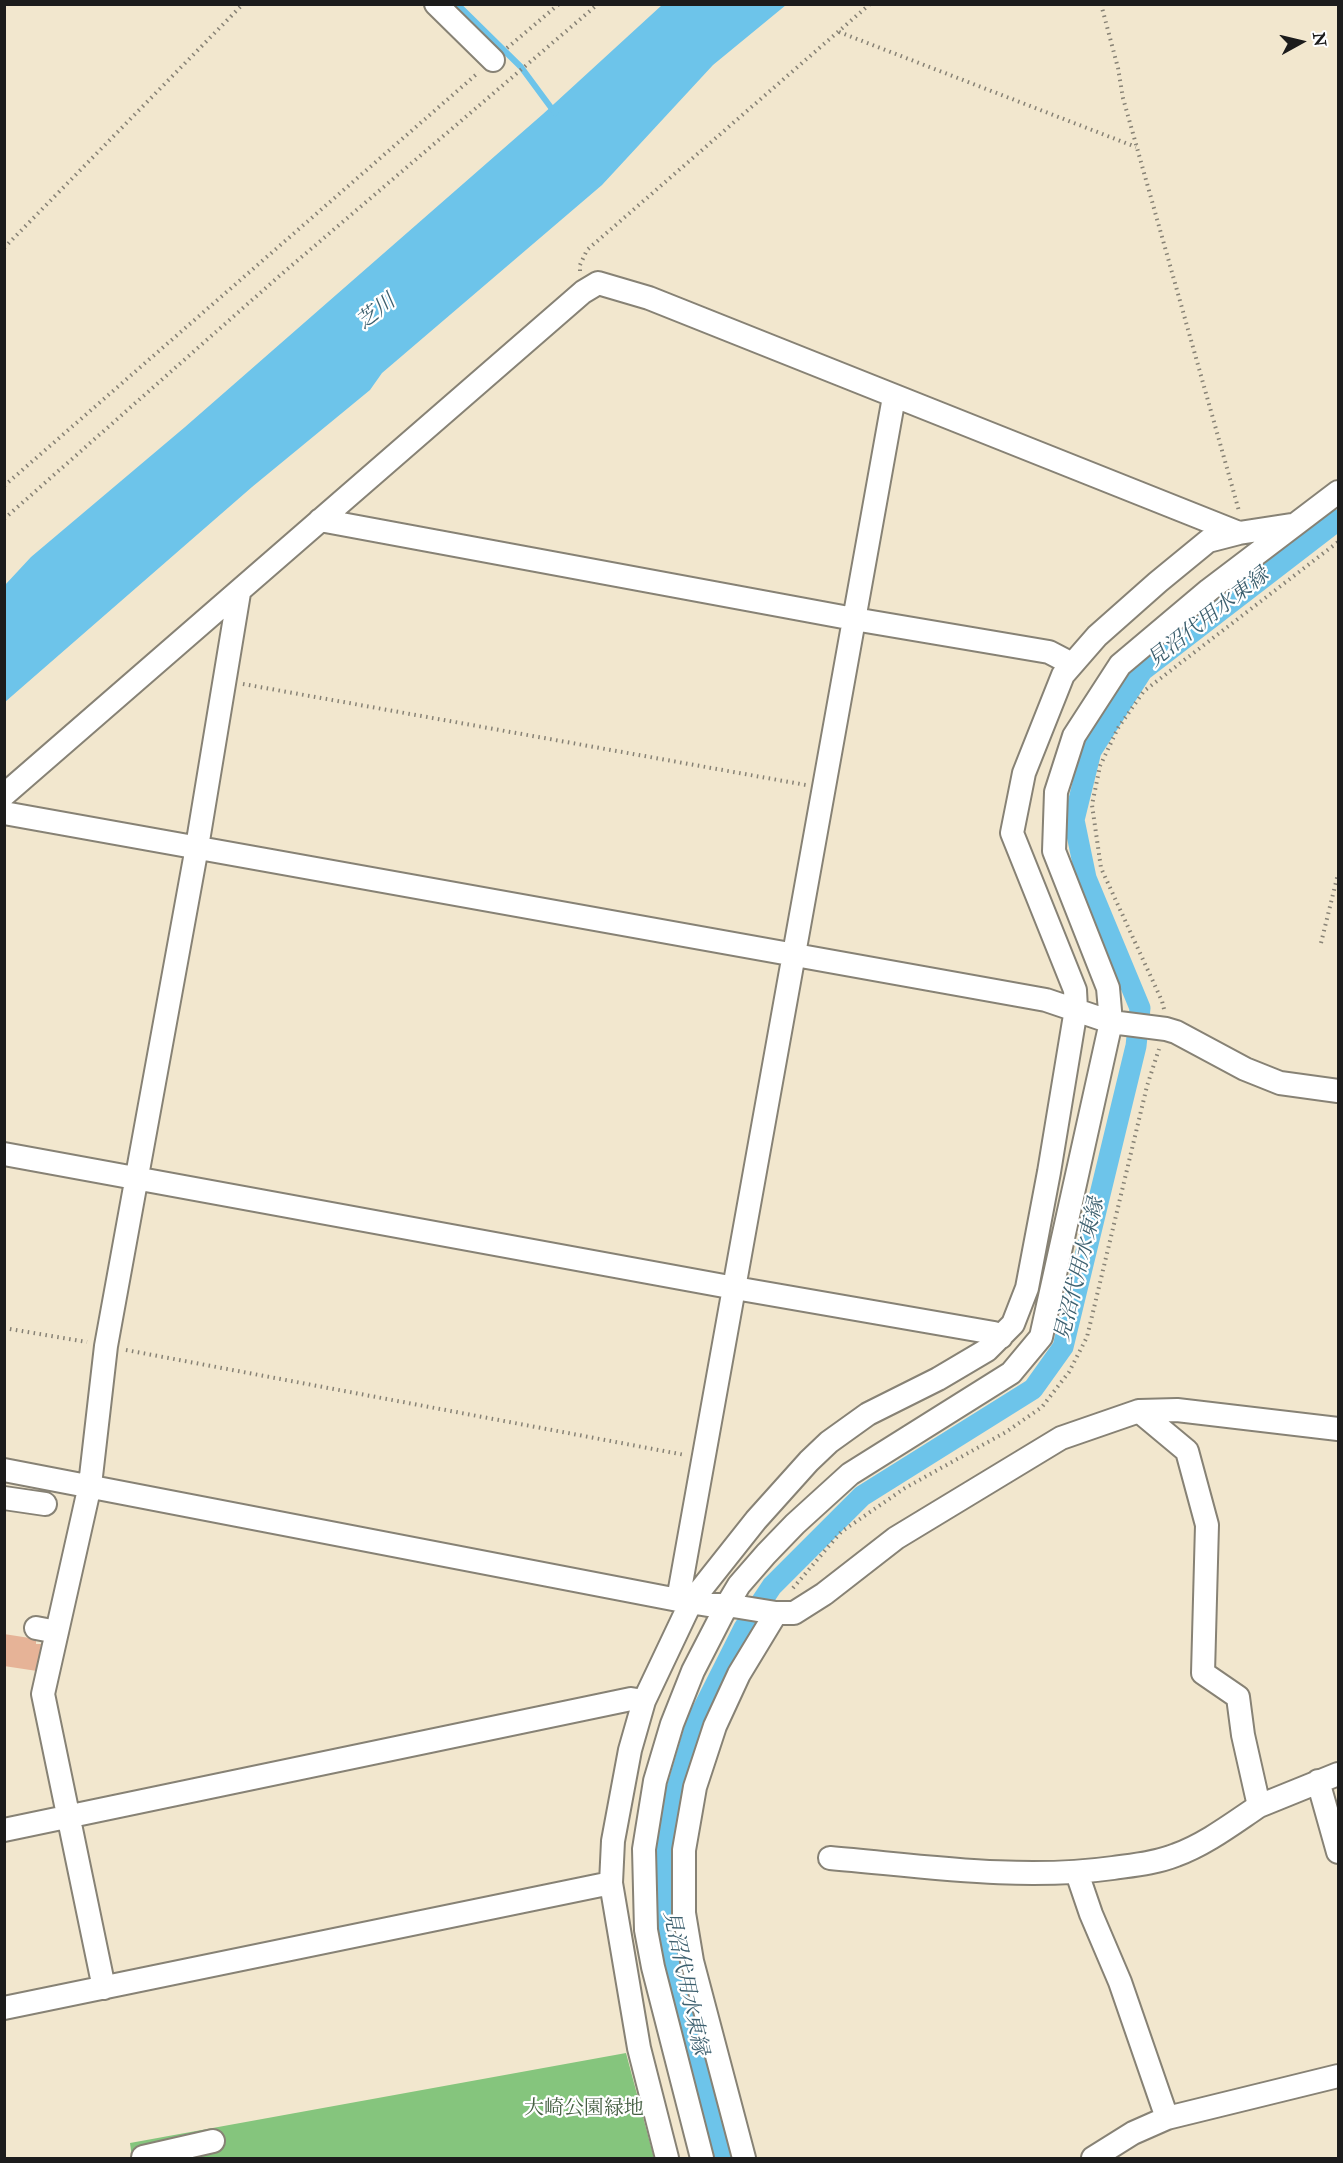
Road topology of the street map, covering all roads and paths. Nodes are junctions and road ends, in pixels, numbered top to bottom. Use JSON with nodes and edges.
{"nodes":[{"id":1,"x":243,"y":4,"type":"edge"},
{"id":2,"x":436,"y":4,"type":"edge"},
{"id":3,"x":559,"y":4,"type":"edge"},
{"id":4,"x":598,"y":4,"type":"edge"},
{"id":5,"x":870,"y":4,"type":"edge"},
{"id":6,"x":1101,"y":4,"type":"edge"},
{"id":7,"x":839,"y":32,"type":"junction"},
{"id":8,"x":511,"y":44,"type":"dead end"},
{"id":9,"x":493,"y":60,"type":"joint"},
{"id":10,"x":1137,"y":147,"type":"junction"},
{"id":11,"x":4,"y":248,"type":"edge"},
{"id":12,"x":583,"y":292,"type":"junction"},
{"id":13,"x":894,"y":397,"type":"junction"},
{"id":14,"x":4,"y":486,"type":"edge"},
{"id":15,"x":1338,"y":492,"type":"edge"},
{"id":16,"x":4,"y":519,"type":"edge"},
{"id":17,"x":320,"y":520,"type":"junction"},
{"id":18,"x":1295,"y":524,"type":"junction"},
{"id":19,"x":1242,"y":533,"type":"junction"},
{"id":20,"x":1338,"y":542,"type":"edge"},
{"id":21,"x":239,"y":593,"type":"junction"},
{"id":22,"x":854,"y":619,"type":"junction"},
{"id":23,"x":1072,"y":664,"type":"junction"},
{"id":24,"x":224,"y":680,"type":"junction"},
{"id":25,"x":824,"y":789,"type":"junction"},
{"id":26,"x":4,"y":795,"type":"edge"},
{"id":27,"x":4,"y":813,"type":"edge"},
{"id":28,"x":197,"y":847,"type":"junction"},
{"id":29,"x":1338,"y":874,"type":"edge"},
{"id":30,"x":1321,"y":943,"type":"dead end"},
{"id":31,"x":795,"y":955,"type":"junction"},
{"id":32,"x":1076,"y":1009,"type":"junction"},
{"id":33,"x":1159,"y":1018,"type":"junction"},
{"id":34,"x":1117,"y":1023,"type":"junction"},
{"id":35,"x":1338,"y":1091,"type":"edge"},
{"id":36,"x":4,"y":1154,"type":"edge"},
{"id":37,"x":136,"y":1178,"type":"junction"},
{"id":38,"x":735,"y":1288,"type":"junction"},
{"id":39,"x":4,"y":1328,"type":"edge"},
{"id":40,"x":1001,"y":1337,"type":"junction"},
{"id":41,"x":106,"y":1346,"type":"junction"},
{"id":42,"x":1139,"y":1411,"type":"junction"},
{"id":43,"x":1338,"y":1429,"type":"edge"},
{"id":44,"x":704,"y":1458,"type":"junction"},
{"id":45,"x":4,"y":1470,"type":"edge"},
{"id":46,"x":90,"y":1485,"type":"junction"},
{"id":47,"x":4,"y":1498,"type":"edge"},
{"id":48,"x":45,"y":1504,"type":"dead end"},
{"id":49,"x":684,"y":1601,"type":"junction"},
{"id":50,"x":730,"y":1605,"type":"junction"},
{"id":51,"x":773,"y":1613,"type":"junction"},
{"id":52,"x":644,"y":1701,"type":"junction"},
{"id":53,"x":1328,"y":1777,"type":"edge"},
{"id":54,"x":1259,"y":1806,"type":"junction"},
{"id":55,"x":69,"y":1816,"type":"junction"},
{"id":56,"x":4,"y":1830,"type":"edge"},
{"id":57,"x":1338,"y":1852,"type":"edge"},
{"id":58,"x":830,"y":1858,"type":"dead end"},
{"id":59,"x":1077,"y":1873,"type":"junction"},
{"id":60,"x":611,"y":1883,"type":"junction"},
{"id":61,"x":104,"y":1988,"type":"junction"},
{"id":62,"x":4,"y":2008,"type":"edge"},
{"id":63,"x":1338,"y":2076,"type":"edge"},
{"id":64,"x":1167,"y":2118,"type":"junction"},
{"id":65,"x":213,"y":2141,"type":"dead end"},
{"id":66,"x":143,"y":2158,"type":"edge"},
{"id":67,"x":667,"y":2158,"type":"edge"},
{"id":68,"x":702,"y":2158,"type":"edge"},
{"id":69,"x":744,"y":2158,"type":"edge"},
{"id":70,"x":1093,"y":2158,"type":"edge"}],
"edges":[{"from":1,"to":11,"type":"path"},
{"from":2,"to":9,"type":"street"},
{"from":3,"to":8,"type":"path"},
{"from":4,"to":16,"type":"path"},
{"from":5,"to":7,"type":"path"},
{"from":6,"to":10,"type":"path"},
{"from":7,"to":10,"type":"path"},
{"from":7,"to":12,"type":"path"},
{"from":9,"to":14,"type":"path"},
{"from":10,"to":19,"type":"path"},
{"from":12,"to":13,"type":"street"},
{"from":12,"to":17,"type":"street"},
{"from":13,"to":19,"type":"street"},
{"from":13,"to":22,"type":"street"},
{"from":15,"to":18,"type":"street"},
{"from":17,"to":21,"type":"street"},
{"from":17,"to":22,"type":"street"},
{"from":18,"to":19,"type":"street"},
{"from":18,"to":34,"type":"street"},
{"from":19,"to":23,"type":"street"},
{"from":20,"to":33,"type":"path"},
{"from":21,"to":24,"type":"street"},
{"from":21,"to":26,"type":"street"},
{"from":22,"to":23,"type":"street"},
{"from":22,"to":25,"type":"street"},
{"from":23,"to":32,"type":"street"},
{"from":24,"to":25,"type":"path"},
{"from":24,"to":28,"type":"street"},
{"from":25,"to":31,"type":"street"},
{"from":27,"to":28,"type":"street"},
{"from":28,"to":31,"type":"street"},
{"from":28,"to":37,"type":"street"},
{"from":29,"to":30,"type":"path"},
{"from":31,"to":32,"type":"street"},
{"from":31,"to":38,"type":"street"},
{"from":32,"to":34,"type":"street"},
{"from":32,"to":40,"type":"street"},
{"from":33,"to":34,"type":"street"},
{"from":33,"to":35,"type":"street"},
{"from":34,"to":50,"type":"street"},
{"from":36,"to":37,"type":"street"},
{"from":37,"to":38,"type":"street"},
{"from":37,"to":41,"type":"street"},
{"from":38,"to":40,"type":"street"},
{"from":38,"to":44,"type":"street"},
{"from":39,"to":41,"type":"path"},
{"from":40,"to":49,"type":"street"},
{"from":41,"to":44,"type":"path"},
{"from":41,"to":46,"type":"street"},
{"from":42,"to":43,"type":"street"},
{"from":42,"to":51,"type":"street"},
{"from":42,"to":54,"type":"street"},
{"from":44,"to":49,"type":"street"},
{"from":45,"to":46,"type":"street"},
{"from":46,"to":49,"type":"street"},
{"from":46,"to":55,"type":"street"},
{"from":47,"to":48,"type":"street"},
{"from":49,"to":50,"type":"street"},
{"from":49,"to":52,"type":"street"},
{"from":50,"to":51,"type":"street"},
{"from":50,"to":68,"type":"street"},
{"from":51,"to":69,"type":"street"},
{"from":52,"to":55,"type":"street"},
{"from":52,"to":60,"type":"street"},
{"from":53,"to":54,"type":"street"},
{"from":53,"to":57,"type":"street"},
{"from":54,"to":59,"type":"street"},
{"from":55,"to":56,"type":"street"},
{"from":55,"to":61,"type":"street"},
{"from":58,"to":59,"type":"street"},
{"from":59,"to":64,"type":"street"},
{"from":60,"to":61,"type":"street"},
{"from":60,"to":67,"type":"street"},
{"from":61,"to":62,"type":"street"},
{"from":63,"to":64,"type":"street"},
{"from":64,"to":70,"type":"street"},
{"from":65,"to":66,"type":"street"}]}
